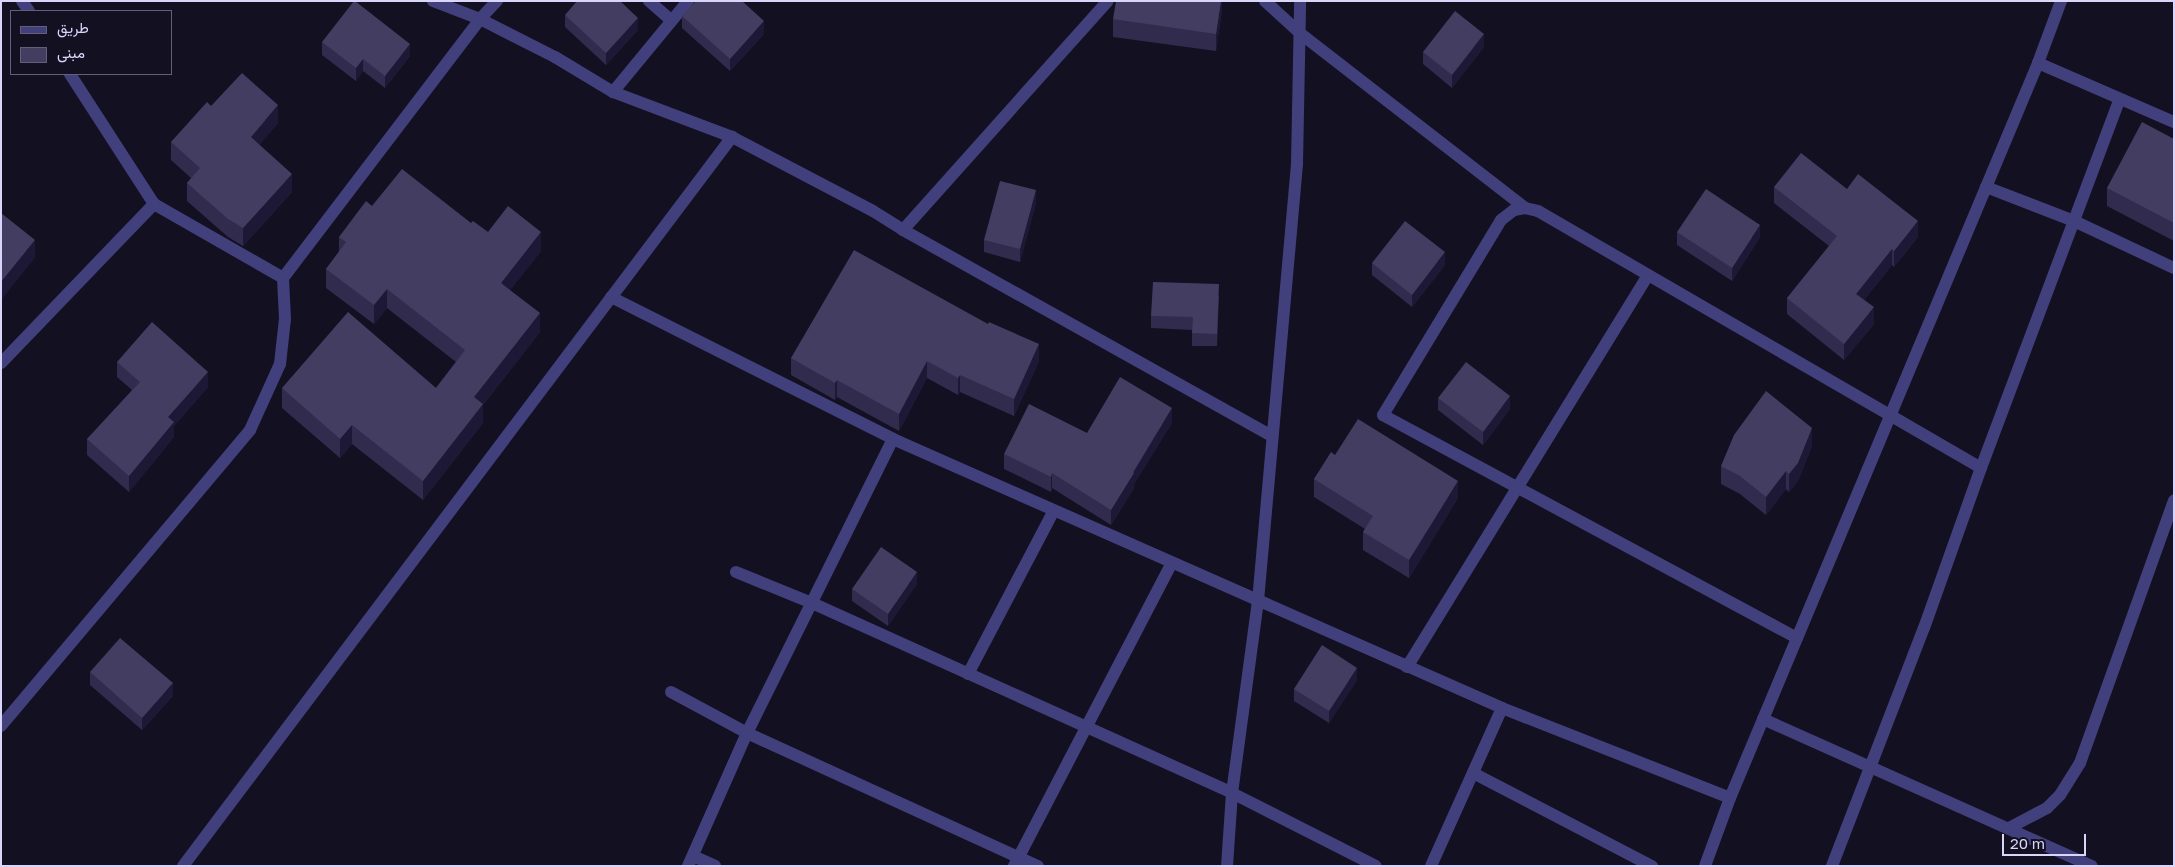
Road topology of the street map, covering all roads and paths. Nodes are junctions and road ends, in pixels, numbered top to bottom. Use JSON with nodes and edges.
{"nodes":[{"id":1,"x":433,"y":1,"type":"edge"},
{"id":2,"x":497,"y":1,"type":"edge"},
{"id":3,"x":649,"y":1,"type":"edge"},
{"id":4,"x":688,"y":1,"type":"edge"},
{"id":5,"x":1108,"y":1,"type":"edge"},
{"id":6,"x":1265,"y":1,"type":"edge"},
{"id":7,"x":1300,"y":1,"type":"edge"},
{"id":8,"x":2061,"y":1,"type":"edge"},
{"id":9,"x":480,"y":19,"type":"junction"},
{"id":10,"x":671,"y":20,"type":"junction"},
{"id":11,"x":1301,"y":34,"type":"junction"},
{"id":12,"x":2038,"y":63,"type":"junction"},
{"id":13,"x":71,"y":75,"type":"edge"},
{"id":14,"x":613,"y":92,"type":"junction"},
{"id":15,"x":2120,"y":99,"type":"junction"},
{"id":16,"x":2174,"y":122,"type":"edge"},
{"id":17,"x":732,"y":137,"type":"junction"},
{"id":18,"x":1986,"y":188,"type":"junction"},
{"id":19,"x":154,"y":204,"type":"junction"},
{"id":20,"x":1525,"y":208,"type":"junction"},
{"id":21,"x":2074,"y":221,"type":"junction"},
{"id":22,"x":903,"y":230,"type":"junction"},
{"id":23,"x":2174,"y":268,"type":"edge"},
{"id":24,"x":1648,"y":275,"type":"junction"},
{"id":25,"x":283,"y":278,"type":"junction"},
{"id":26,"x":611,"y":297,"type":"junction"},
{"id":27,"x":1,"y":363,"type":"edge"},
{"id":28,"x":1891,"y":415,"type":"junction"},
{"id":29,"x":1272,"y":436,"type":"junction"},
{"id":30,"x":893,"y":439,"type":"junction"},
{"id":31,"x":1981,"y":468,"type":"junction"},
{"id":32,"x":1517,"y":487,"type":"junction"},
{"id":33,"x":2174,"y":500,"type":"edge"},
{"id":34,"x":1053,"y":512,"type":"junction"},
{"id":35,"x":1171,"y":564,"type":"junction"},
{"id":36,"x":736,"y":572,"type":"dead end"},
{"id":37,"x":1258,"y":601,"type":"junction"},
{"id":38,"x":812,"y":603,"type":"junction"},
{"id":39,"x":1797,"y":638,"type":"junction"},
{"id":40,"x":1407,"y":667,"type":"junction"},
{"id":41,"x":968,"y":674,"type":"junction"},
{"id":42,"x":671,"y":692,"type":"dead end"},
{"id":43,"x":1502,"y":708,"type":"junction"},
{"id":44,"x":1763,"y":719,"type":"junction"},
{"id":45,"x":1,"y":726,"type":"edge"},
{"id":46,"x":1086,"y":727,"type":"junction"},
{"id":47,"x":747,"y":733,"type":"junction"},
{"id":48,"x":1868,"y":767,"type":"junction"},
{"id":49,"x":1473,"y":773,"type":"junction"},
{"id":50,"x":1232,"y":793,"type":"junction"},
{"id":51,"x":1730,"y":798,"type":"junction"},
{"id":52,"x":2009,"y":828,"type":"junction"},
{"id":53,"x":691,"y":861,"type":"edge"},
{"id":54,"x":1016,"y":861,"type":"edge"},
{"id":55,"x":183,"y":866,"type":"edge"},
{"id":56,"x":715,"y":866,"type":"edge"},
{"id":57,"x":1038,"y":866,"type":"edge"},
{"id":58,"x":1227,"y":866,"type":"edge"},
{"id":59,"x":1376,"y":866,"type":"edge"},
{"id":60,"x":1431,"y":866,"type":"edge"},
{"id":61,"x":1652,"y":866,"type":"edge"},
{"id":62,"x":1705,"y":866,"type":"edge"},
{"id":63,"x":1832,"y":866,"type":"edge"},
{"id":64,"x":2092,"y":866,"type":"edge"}],
"edges":[{"from":1,"to":9,"type":"street"},
{"from":2,"to":9,"type":"street"},
{"from":3,"to":10,"type":"street"},
{"from":4,"to":10,"type":"street"},
{"from":5,"to":22,"type":"street"},
{"from":6,"to":11,"type":"street"},
{"from":7,"to":11,"type":"street"},
{"from":8,"to":12,"type":"street"},
{"from":9,"to":14,"type":"street"},
{"from":9,"to":25,"type":"street"},
{"from":10,"to":14,"type":"street"},
{"from":11,"to":20,"type":"street"},
{"from":11,"to":29,"type":"street"},
{"from":12,"to":15,"type":"street"},
{"from":12,"to":18,"type":"street"},
{"from":13,"to":19,"type":"street"},
{"from":14,"to":17,"type":"street"},
{"from":15,"to":16,"type":"street"},
{"from":15,"to":21,"type":"street"},
{"from":17,"to":22,"type":"street"},
{"from":17,"to":26,"type":"street"},
{"from":18,"to":21,"type":"street"},
{"from":18,"to":28,"type":"street"},
{"from":19,"to":25,"type":"street"},
{"from":19,"to":27,"type":"street"},
{"from":20,"to":24,"type":"street"},
{"from":20,"to":32,"type":"street"},
{"from":21,"to":23,"type":"street"},
{"from":21,"to":31,"type":"street"},
{"from":22,"to":29,"type":"street"},
{"from":24,"to":28,"type":"street"},
{"from":24,"to":32,"type":"street"},
{"from":25,"to":45,"type":"street"},
{"from":26,"to":30,"type":"street"},
{"from":26,"to":55,"type":"street"},
{"from":28,"to":31,"type":"street"},
{"from":28,"to":39,"type":"street"},
{"from":29,"to":37,"type":"street"},
{"from":30,"to":34,"type":"street"},
{"from":30,"to":38,"type":"street"},
{"from":31,"to":48,"type":"street"},
{"from":32,"to":39,"type":"street"},
{"from":32,"to":40,"type":"street"},
{"from":33,"to":52,"type":"street"},
{"from":34,"to":35,"type":"street"},
{"from":34,"to":41,"type":"street"},
{"from":35,"to":37,"type":"street"},
{"from":35,"to":46,"type":"street"},
{"from":36,"to":38,"type":"street"},
{"from":37,"to":40,"type":"street"},
{"from":37,"to":50,"type":"street"},
{"from":38,"to":41,"type":"street"},
{"from":38,"to":47,"type":"street"},
{"from":39,"to":44,"type":"street"},
{"from":40,"to":43,"type":"street"},
{"from":41,"to":46,"type":"street"},
{"from":42,"to":47,"type":"street"},
{"from":43,"to":49,"type":"street"},
{"from":43,"to":51,"type":"street"},
{"from":44,"to":48,"type":"street"},
{"from":44,"to":51,"type":"street"},
{"from":46,"to":50,"type":"street"},
{"from":46,"to":54,"type":"street"},
{"from":47,"to":53,"type":"street"},
{"from":47,"to":54,"type":"street"},
{"from":48,"to":52,"type":"street"},
{"from":48,"to":63,"type":"street"},
{"from":49,"to":60,"type":"street"},
{"from":49,"to":61,"type":"street"},
{"from":50,"to":58,"type":"street"},
{"from":50,"to":59,"type":"street"},
{"from":51,"to":62,"type":"street"},
{"from":52,"to":64,"type":"street"},
{"from":53,"to":56,"type":"street"},
{"from":54,"to":57,"type":"street"}]}
